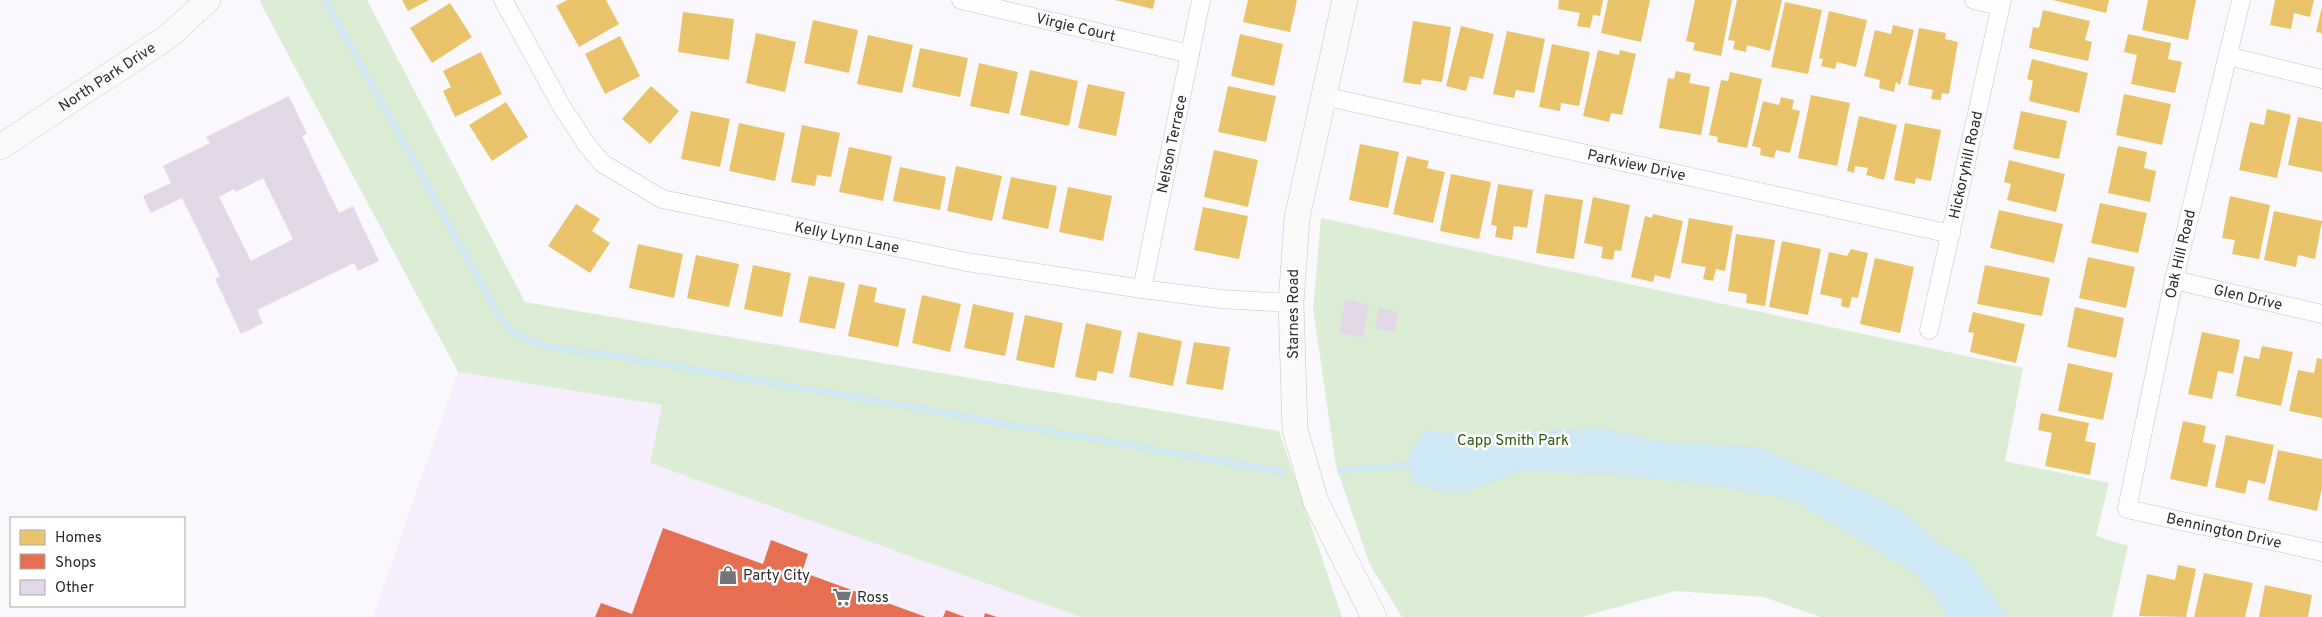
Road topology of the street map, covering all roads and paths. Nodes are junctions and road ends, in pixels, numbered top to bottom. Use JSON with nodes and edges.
{"nodes":[{"id":1,"x":208,"y":0,"type":"edge"},
{"id":2,"x":503,"y":0,"type":"edge"},
{"id":3,"x":961,"y":0,"type":"edge"},
{"id":4,"x":1201,"y":0,"type":"edge"},
{"id":5,"x":1345,"y":0,"type":"edge"},
{"id":6,"x":1974,"y":0,"type":"edge"},
{"id":7,"x":2241,"y":0,"type":"edge"},
{"id":8,"x":2001,"y":3,"type":"edge"},
{"id":9,"x":1190,"y":54,"type":"junction"},
{"id":10,"x":2228,"y":56,"type":"junction"},
{"id":11,"x":2322,"y":79,"type":"edge"},
{"id":12,"x":1324,"y":96,"type":"junction"},
{"id":13,"x":0,"y":146,"type":"edge"},
{"id":14,"x":1951,"y":234,"type":"junction"},
{"id":15,"x":2174,"y":280,"type":"junction"},
{"id":16,"x":1142,"y":289,"type":"junction"},
{"id":17,"x":1291,"y":303,"type":"junction"},
{"id":18,"x":2322,"y":314,"type":"edge"},
{"id":19,"x":1929,"y":330,"type":"dead end"},
{"id":20,"x":2127,"y":509,"type":"joint"},
{"id":21,"x":2322,"y":552,"type":"edge"},
{"id":22,"x":1374,"y":617,"type":"edge"}],
"edges":[{"from":1,"to":13,"type":"main road","name":"North Park Drive"},
{"from":2,"to":16,"type":"street","name":"Kelly Lynn Lane"},
{"from":3,"to":9,"type":"street","name":"Virgie Court"},
{"from":4,"to":9,"type":"street","name":"Nelson Terrace"},
{"from":5,"to":12,"type":"main road","name":"Starnes Road"},
{"from":6,"to":8,"type":"street"},
{"from":7,"to":10,"type":"street","name":"Oak Hill Road"},
{"from":8,"to":14,"type":"street","name":"Hickoryhill Road"},
{"from":9,"to":16,"type":"street","name":"Nelson Terrace"},
{"from":10,"to":11,"type":"street"},
{"from":10,"to":15,"type":"street","name":"Oak Hill Road"},
{"from":12,"to":14,"type":"street","name":"Parkview Drive"},
{"from":12,"to":17,"type":"main road","name":"Starnes Road"},
{"from":14,"to":19,"type":"street","name":"Hickoryhill Road"},
{"from":15,"to":18,"type":"street","name":"Glen Drive"},
{"from":15,"to":20,"type":"street","name":"Oak Hill Road"},
{"from":16,"to":17,"type":"street","name":"Kelly Lynn Lane"},
{"from":17,"to":22,"type":"main road","name":"Starnes Road"},
{"from":20,"to":21,"type":"street","name":"Bennington Drive"}]}
